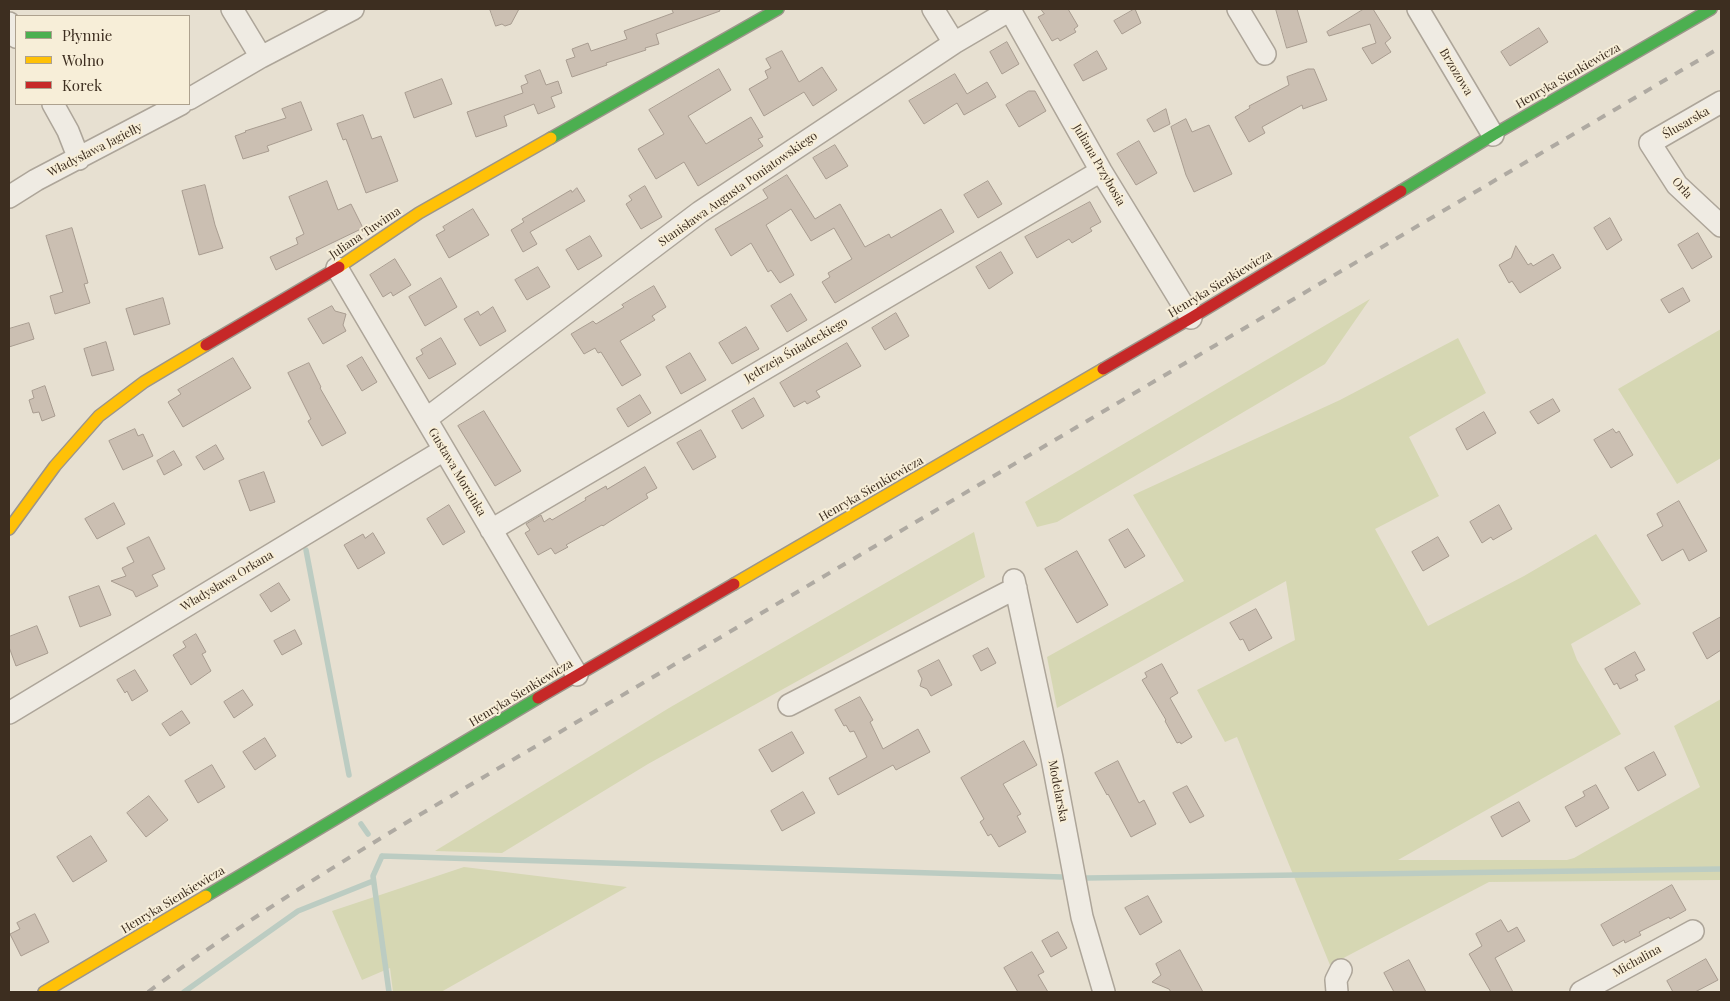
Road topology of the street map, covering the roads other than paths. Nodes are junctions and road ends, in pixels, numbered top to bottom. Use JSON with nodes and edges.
{"nodes":[{"id":1,"x":232,"y":9,"type":"edge"},
{"id":2,"x":353,"y":9,"type":"edge"},
{"id":3,"x":778,"y":9,"type":"edge"},
{"id":4,"x":933,"y":9,"type":"edge"},
{"id":5,"x":1011,"y":9,"type":"edge"},
{"id":6,"x":1238,"y":9,"type":"edge"},
{"id":7,"x":1418,"y":9,"type":"edge"},
{"id":8,"x":1711,"y":9,"type":"edge"},
{"id":9,"x":9,"y":23,"type":"edge"},
{"id":10,"x":15,"y":35,"type":"edge"},
{"id":11,"x":954,"y":43,"type":"junction"},
{"id":12,"x":1265,"y":54,"type":"dead end"},
{"id":13,"x":261,"y":57,"type":"junction"},
{"id":14,"x":190,"y":98,"type":"edge"},
{"id":15,"x":1721,"y":102,"type":"edge"},
{"id":16,"x":54,"y":105,"type":"edge"},
{"id":17,"x":179,"y":105,"type":"edge"},
{"id":18,"x":1493,"y":135,"type":"junction"},
{"id":19,"x":1650,"y":143,"type":"joint"},
{"id":20,"x":79,"y":159,"type":"junction"},
{"id":21,"x":1101,"y":171,"type":"junction"},
{"id":22,"x":9,"y":197,"type":"edge"},
{"id":23,"x":1721,"y":226,"type":"edge"},
{"id":24,"x":337,"y":268,"type":"junction"},
{"id":25,"x":1190,"y":318,"type":"junction"},
{"id":26,"x":426,"y":419,"type":"junction"},
{"id":27,"x":444,"y":450,"type":"junction"},
{"id":28,"x":9,"y":529,"type":"edge"},
{"id":29,"x":491,"y":530,"type":"junction"},
{"id":30,"x":577,"y":675,"type":"junction"},
{"id":31,"x":789,"y":705,"type":"dead end"},
{"id":32,"x":9,"y":713,"type":"edge"},
{"id":33,"x":1693,"y":930,"type":"dead end"},
{"id":34,"x":1340,"y":970,"type":"dead end"},
{"id":35,"x":44,"y":992,"type":"edge"},
{"id":36,"x":1104,"y":992,"type":"edge"},
{"id":37,"x":1337,"y":992,"type":"edge"},
{"id":38,"x":1581,"y":992,"type":"edge"}],
"edges":[{"from":1,"to":13,"type":"street"},
{"from":2,"to":13,"type":"street"},
{"from":3,"to":24,"type":"main road","name":"Juliana Tuwima"},
{"from":4,"to":11,"type":"street"},
{"from":5,"to":11,"type":"street","name":"Stanisława Augusta Poniatowskiego"},
{"from":5,"to":21,"type":"street","name":"Juliana Przybosia"},
{"from":6,"to":12,"type":"street"},
{"from":7,"to":18,"type":"street","name":"Brzozowa"},
{"from":8,"to":18,"type":"main road","name":"Henryka Sienkiewicza"},
{"from":9,"to":10,"type":"street"},
{"from":11,"to":26,"type":"street","name":"Stanisława Augusta Poniatowskiego"},
{"from":13,"to":14,"type":"street"},
{"from":15,"to":19,"type":"street","name":"Ślusarska"},
{"from":16,"to":20,"type":"street"},
{"from":17,"to":20,"type":"street","name":"Władysława Jagiełły"},
{"from":18,"to":25,"type":"main road","name":"Henryka Sienkiewicza"},
{"from":19,"to":23,"type":"street","name":"Orla"},
{"from":20,"to":22,"type":"street","name":"Władysława Jagiełły"},
{"from":21,"to":25,"type":"street","name":"Juliana Przybosia"},
{"from":21,"to":29,"type":"street","name":"Jędrzeja Śniadeckiego"},
{"from":24,"to":26,"type":"street","name":"Gustawa Morcinka"},
{"from":24,"to":28,"type":"main road","name":"Juliana Tuwima"},
{"from":25,"to":30,"type":"main road","name":"Henryka Sienkiewicza"},
{"from":26,"to":27,"type":"street","name":"Gustawa Morcinka"},
{"from":27,"to":29,"type":"street","name":"Gustawa Morcinka"},
{"from":27,"to":32,"type":"street","name":"Władysława Orkana"},
{"from":29,"to":30,"type":"street","name":"Gustawa Morcinka"},
{"from":30,"to":35,"type":"main road","name":"Henryka Sienkiewicza"},
{"from":31,"to":36,"type":"street","name":"Modelarska"},
{"from":33,"to":38,"type":"street","name":"Michalina"},
{"from":34,"to":37,"type":"street"}]}
